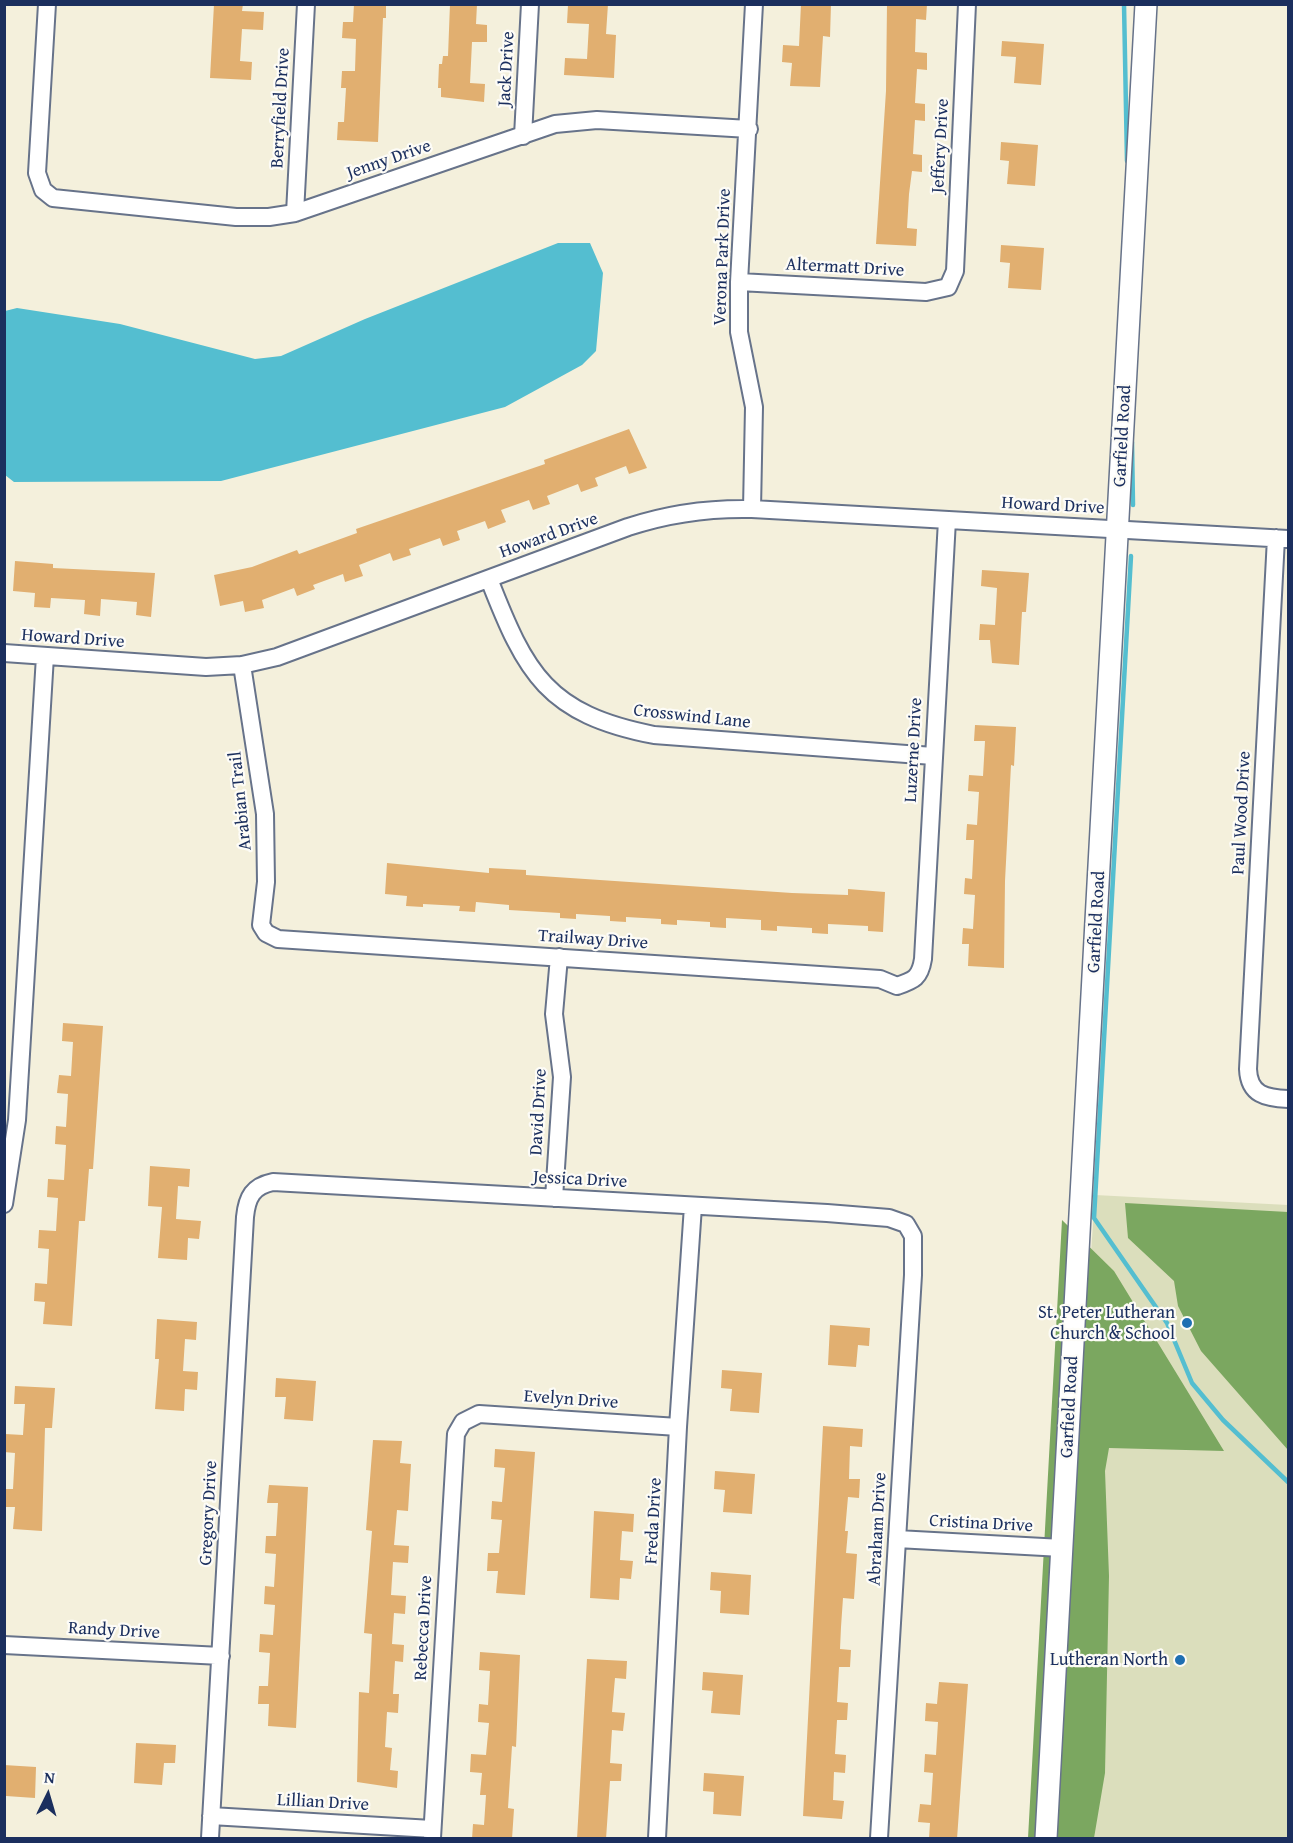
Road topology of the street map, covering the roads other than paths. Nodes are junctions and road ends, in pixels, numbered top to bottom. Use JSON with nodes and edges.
{"nodes":[{"id":1,"x":47,"y":4,"type":"edge"},
{"id":2,"x":306,"y":4,"type":"edge"},
{"id":3,"x":530,"y":4,"type":"edge"},
{"id":4,"x":754,"y":4,"type":"edge"},
{"id":5,"x":967,"y":4,"type":"edge"},
{"id":6,"x":1146,"y":4,"type":"edge"},
{"id":7,"x":748,"y":129,"type":"junction"},
{"id":8,"x":523,"y":136,"type":"junction"},
{"id":9,"x":295,"y":213,"type":"junction"},
{"id":10,"x":739,"y":282,"type":"junction"},
{"id":11,"x":948,"y":287,"type":"joint"},
{"id":12,"x":752,"y":509,"type":"junction"},
{"id":13,"x":947,"y":520,"type":"junction"},
{"id":14,"x":1119,"y":529,"type":"junction"},
{"id":15,"x":1282,"y":538,"type":"edge"},
{"id":16,"x":489,"y":579,"type":"junction"},
{"id":17,"x":4,"y":653,"type":"edge"},
{"id":18,"x":45,"y":656,"type":"junction"},
{"id":19,"x":242,"y":665,"type":"junction"},
{"id":20,"x":933,"y":756,"type":"junction"},
{"id":21,"x":266,"y":933,"type":"joint"},
{"id":22,"x":559,"y":957,"type":"junction"},
{"id":23,"x":916,"y":980,"type":"joint"},
{"id":24,"x":1288,"y":1099,"type":"edge"},
{"id":25,"x":252,"y":1191,"type":"joint"},
{"id":26,"x":554,"y":1198,"type":"junction"},
{"id":27,"x":4,"y":1204,"type":"edge"},
{"id":28,"x":693,"y":1206,"type":"junction"},
{"id":29,"x":906,"y":1224,"type":"joint"},
{"id":30,"x":463,"y":1422,"type":"joint"},
{"id":31,"x":678,"y":1427,"type":"junction"},
{"id":32,"x":897,"y":1539,"type":"junction"},
{"id":33,"x":1062,"y":1548,"type":"junction"},
{"id":34,"x":4,"y":1645,"type":"edge"},
{"id":35,"x":221,"y":1656,"type":"junction"},
{"id":36,"x":211,"y":1816,"type":"junction"},
{"id":37,"x":432,"y":1834,"type":"edge"},
{"id":38,"x":210,"y":1839,"type":"edge"},
{"id":39,"x":657,"y":1839,"type":"edge"},
{"id":40,"x":879,"y":1839,"type":"edge"},
{"id":41,"x":1046,"y":1839,"type":"edge"}],
"edges":[{"from":1,"to":9,"type":"street","name":"Jenny Drive"},
{"from":2,"to":9,"type":"street","name":"Berryfield Drive"},
{"from":3,"to":8,"type":"street","name":"Jack Drive"},
{"from":4,"to":7,"type":"street","name":"Verona Park Drive"},
{"from":5,"to":11,"type":"street","name":"Jeffery Drive"},
{"from":6,"to":14,"type":"street","name":"Garfield Road"},
{"from":7,"to":8,"type":"street","name":"Jenny Drive"},
{"from":7,"to":10,"type":"street","name":"Verona Park Drive"},
{"from":8,"to":9,"type":"street","name":"Jenny Drive"},
{"from":10,"to":11,"type":"street","name":"Altermatt Drive"},
{"from":10,"to":12,"type":"street","name":"Verona Park Drive"},
{"from":12,"to":13,"type":"street","name":"Howard Drive"},
{"from":12,"to":16,"type":"street","name":"Howard Drive"},
{"from":13,"to":14,"type":"street","name":"Howard Drive"},
{"from":13,"to":20,"type":"street","name":"Luzerne Drive"},
{"from":14,"to":15,"type":"street","name":"Howard Drive"},
{"from":14,"to":33,"type":"street","name":"Garfield Road"},
{"from":15,"to":24,"type":"street","name":"Paul Wood Drive"},
{"from":16,"to":19,"type":"street","name":"Howard Drive"},
{"from":16,"to":20,"type":"street","name":"Crosswind Lane"},
{"from":17,"to":18,"type":"street","name":"Howard Drive"},
{"from":18,"to":19,"type":"street","name":"Howard Drive"},
{"from":18,"to":27,"type":"street"},
{"from":19,"to":21,"type":"street","name":"Arabian Trail"},
{"from":20,"to":23,"type":"street","name":"Luzerne Drive"},
{"from":21,"to":22,"type":"street","name":"Trailway Drive"},
{"from":22,"to":23,"type":"street","name":"Trailway Drive"},
{"from":22,"to":26,"type":"street","name":"David Drive"},
{"from":25,"to":26,"type":"street","name":"Jessica Drive"},
{"from":25,"to":35,"type":"street","name":"Gregory Drive"},
{"from":26,"to":28,"type":"street","name":"Jessica Drive"},
{"from":28,"to":29,"type":"street","name":"Jessica Drive"},
{"from":28,"to":31,"type":"street","name":"Freda Drive"},
{"from":29,"to":32,"type":"street","name":"Abraham Drive"},
{"from":30,"to":31,"type":"street","name":"Evelyn Drive"},
{"from":30,"to":37,"type":"street","name":"Rebecca Drive"},
{"from":31,"to":39,"type":"street","name":"Freda Drive"},
{"from":32,"to":33,"type":"street","name":"Cristina Drive"},
{"from":32,"to":40,"type":"street","name":"Abraham Drive"},
{"from":33,"to":41,"type":"street","name":"Garfield Road"},
{"from":34,"to":35,"type":"street","name":"Randy Drive"},
{"from":35,"to":36,"type":"street","name":"Gregory Drive"},
{"from":36,"to":37,"type":"street","name":"Lillian Drive"},
{"from":36,"to":38,"type":"street","name":"Gregory Drive"}]}
